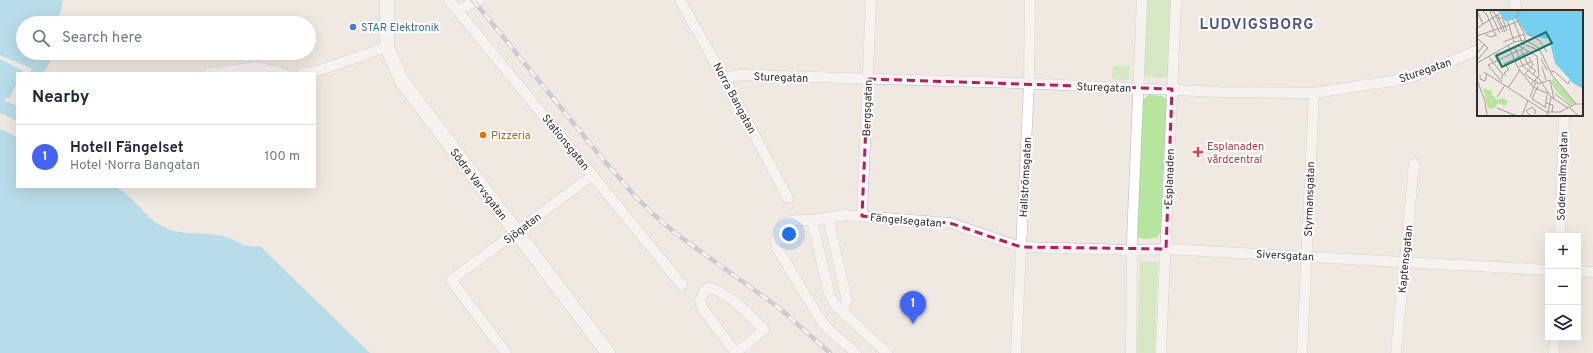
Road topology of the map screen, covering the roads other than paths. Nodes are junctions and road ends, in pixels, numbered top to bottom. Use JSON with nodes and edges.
{"nodes":[{"id":1,"x":387,"y":0,"type":"edge"},
{"id":2,"x":449,"y":0,"type":"edge"},
{"id":3,"x":479,"y":0,"type":"edge"},
{"id":4,"x":680,"y":0,"type":"edge"},
{"id":5,"x":871,"y":0,"type":"edge"},
{"id":6,"x":1030,"y":0,"type":"edge"},
{"id":7,"x":1142,"y":0,"type":"edge"},
{"id":8,"x":1176,"y":0,"type":"edge"},
{"id":9,"x":1515,"y":0,"type":"edge"},
{"id":10,"x":458,"y":10,"type":"junction"},
{"id":11,"x":1516,"y":10,"type":"edge"},
{"id":12,"x":387,"y":47,"type":"junction"},
{"id":13,"x":1477,"y":50,"type":"edge"},
{"id":14,"x":217,"y":72,"type":"edge"},
{"id":15,"x":279,"y":72,"type":"edge"},
{"id":16,"x":310,"y":72,"type":"edge"},
{"id":17,"x":724,"y":78,"type":"junction"},
{"id":18,"x":868,"y":79,"type":"junction"},
{"id":19,"x":1029,"y":84,"type":"junction"},
{"id":20,"x":1139,"y":88,"type":"junction"},
{"id":21,"x":1172,"y":89,"type":"junction"},
{"id":22,"x":1314,"y":93,"type":"junction"},
{"id":23,"x":1564,"y":116,"type":"edge"},
{"id":24,"x":1414,"y":164,"type":"dead end"},
{"id":25,"x":592,"y":175,"type":"junction"},
{"id":26,"x":788,"y":198,"type":"dead end"},
{"id":27,"x":862,"y":216,"type":"junction"},
{"id":28,"x":828,"y":218,"type":"junction"},
{"id":29,"x":812,"y":220,"type":"junction"},
{"id":30,"x":516,"y":233,"type":"junction"},
{"id":31,"x":1560,"y":233,"type":"edge"},
{"id":32,"x":1022,"y":247,"type":"junction"},
{"id":33,"x":1166,"y":249,"type":"junction"},
{"id":34,"x":1132,"y":250,"type":"junction"},
{"id":35,"x":1307,"y":256,"type":"junction"},
{"id":36,"x":1404,"y":262,"type":"junction"},
{"id":37,"x":1545,"y":270,"type":"edge"},
{"id":38,"x":1581,"y":272,"type":"edge"},
{"id":39,"x":1593,"y":272,"type":"edge"},
{"id":40,"x":682,"y":285,"type":"dead end"},
{"id":41,"x":843,"y":311,"type":"junction"},
{"id":42,"x":1555,"y":341,"type":"edge"},
{"id":43,"x":736,"y":352,"type":"edge"},
{"id":44,"x":506,"y":353,"type":"edge"},
{"id":45,"x":608,"y":353,"type":"edge"},
{"id":46,"x":856,"y":353,"type":"edge"},
{"id":47,"x":887,"y":353,"type":"edge"},
{"id":48,"x":1016,"y":353,"type":"edge"},
{"id":49,"x":1131,"y":353,"type":"edge"},
{"id":50,"x":1161,"y":353,"type":"edge"},
{"id":51,"x":1302,"y":353,"type":"edge"},
{"id":52,"x":1396,"y":353,"type":"edge"},
{"id":53,"x":1554,"y":353,"type":"edge"}],
"edges":[{"from":1,"to":12,"type":"street","name":"Södra Varvsgatan"},
{"from":2,"to":10,"type":"street","name":"Stationsgatan"},
{"from":3,"to":10,"type":"street"},
{"from":4,"to":17,"type":"street","name":"Norra Bangatan"},
{"from":5,"to":18,"type":"street","name":"Bergsgatan"},
{"from":6,"to":19,"type":"street","name":"Hallströmsgatan"},
{"from":7,"to":20,"type":"street"},
{"from":8,"to":21,"type":"street","name":"Esplanaden"},
{"from":9,"to":11,"type":"street"},
{"from":10,"to":25,"type":"street","name":"Stationsgatan"},
{"from":12,"to":16,"type":"street"},
{"from":12,"to":30,"type":"street","name":"Södra Varvsgatan"},
{"from":13,"to":22,"type":"street","name":"Sturegatan"},
{"from":14,"to":15,"type":"street"},
{"from":17,"to":18,"type":"street","name":"Sturegatan"},
{"from":17,"to":26,"type":"street","name":"Norra Bangatan"},
{"from":18,"to":19,"type":"street","name":"Sturegatan"},
{"from":18,"to":27,"type":"street","name":"Bergsgatan"},
{"from":19,"to":20,"type":"street","name":"Sturegatan"},
{"from":19,"to":32,"type":"street","name":"Hallströmsgatan"},
{"from":20,"to":21,"type":"street","name":"Sturegatan"},
{"from":20,"to":34,"type":"street"},
{"from":21,"to":22,"type":"street","name":"Sturegatan"},
{"from":21,"to":33,"type":"street","name":"Esplanaden"},
{"from":22,"to":35,"type":"street","name":"Styrmansgatan"},
{"from":23,"to":31,"type":"street","name":"Södermalmsgatan"},
{"from":24,"to":36,"type":"street","name":"Kaptensgatan"},
{"from":25,"to":30,"type":"street","name":"Sjögatan"},
{"from":25,"to":40,"type":"street","name":"Stationsgatan"},
{"from":27,"to":28,"type":"street","name":"Fängelsegatan"},
{"from":27,"to":32,"type":"street","name":"Fängelsegatan"},
{"from":28,"to":29,"type":"street","name":"Fängelsegatan"},
{"from":28,"to":41,"type":"street"},
{"from":29,"to":41,"type":"street"},
{"from":29,"to":46,"type":"street","name":"Fängelsegatan"},
{"from":30,"to":44,"type":"street","name":"Sjögatan"},
{"from":30,"to":45,"type":"street","name":"Södra Varvsgatan"},
{"from":32,"to":34,"type":"street","name":"Siversgatan"},
{"from":32,"to":48,"type":"street","name":"Hallströmsgatan"},
{"from":33,"to":34,"type":"street","name":"Siversgatan"},
{"from":33,"to":35,"type":"street","name":"Siversgatan"},
{"from":33,"to":50,"type":"street","name":"Esplanaden"},
{"from":34,"to":49,"type":"street"},
{"from":35,"to":36,"type":"street","name":"Siversgatan"},
{"from":35,"to":51,"type":"street","name":"Styrmansgatan"},
{"from":36,"to":37,"type":"street","name":"Siversgatan"},
{"from":36,"to":52,"type":"street","name":"Kaptensgatan"},
{"from":38,"to":39,"type":"street"},
{"from":41,"to":47,"type":"street"},
{"from":42,"to":53,"type":"street"},
{"from":43,"to":43,"type":"street"}]}
